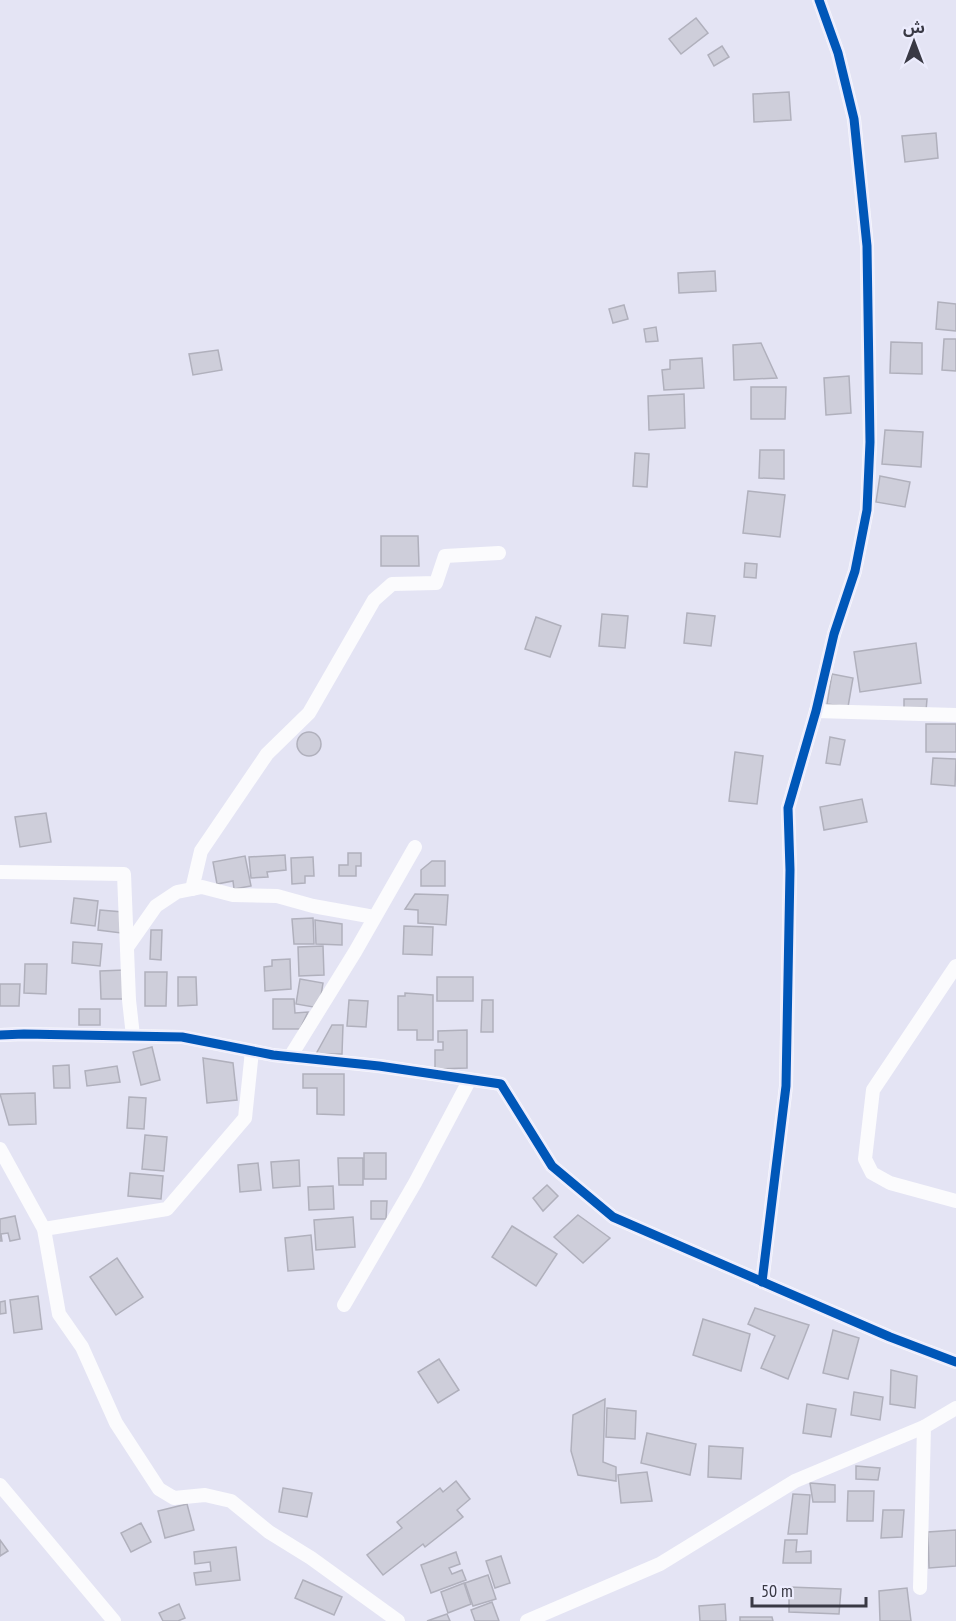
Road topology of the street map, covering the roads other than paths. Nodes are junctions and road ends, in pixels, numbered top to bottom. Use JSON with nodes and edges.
{"nodes":[{"id":1,"x":819,"y":0,"type":"edge"},
{"id":2,"x":499,"y":553,"type":"dead end"},
{"id":3,"x":816,"y":711,"type":"junction"},
{"id":4,"x":956,"y":715,"type":"edge"},
{"id":5,"x":415,"y":847,"type":"dead end"},
{"id":6,"x":0,"y":872,"type":"edge"},
{"id":7,"x":192,"y":889,"type":"junction"},
{"id":8,"x":374,"y":917,"type":"junction"},
{"id":9,"x":128,"y":946,"type":"junction"},
{"id":10,"x":956,"y":966,"type":"edge"},
{"id":11,"x":0,"y":1035,"type":"edge"},
{"id":12,"x":133,"y":1036,"type":"junction"},
{"id":13,"x":252,"y":1051,"type":"junction"},
{"id":14,"x":290,"y":1057,"type":"junction"},
{"id":15,"x":469,"y":1081,"type":"junction"},
{"id":16,"x":0,"y":1149,"type":"edge"},
{"id":17,"x":956,"y":1201,"type":"edge"},
{"id":18,"x":44,"y":1229,"type":"junction"},
{"id":19,"x":762,"y":1282,"type":"junction"},
{"id":20,"x":344,"y":1305,"type":"dead end"},
{"id":21,"x":956,"y":1362,"type":"edge"},
{"id":22,"x":956,"y":1408,"type":"edge"},
{"id":23,"x":924,"y":1427,"type":"junction"},
{"id":24,"x":0,"y":1485,"type":"edge"},
{"id":25,"x":920,"y":1588,"type":"dead end"},
{"id":26,"x":114,"y":1621,"type":"edge"},
{"id":27,"x":398,"y":1621,"type":"edge"},
{"id":28,"x":527,"y":1621,"type":"edge"}],
"edges":[{"from":1,"to":3,"type":"street"},
{"from":2,"to":7,"type":"street"},
{"from":3,"to":4,"type":"street"},
{"from":3,"to":19,"type":"street"},
{"from":5,"to":8,"type":"street"},
{"from":6,"to":9,"type":"street"},
{"from":7,"to":8,"type":"street"},
{"from":7,"to":9,"type":"street"},
{"from":8,"to":14,"type":"street"},
{"from":9,"to":12,"type":"street"},
{"from":10,"to":17,"type":"street"},
{"from":11,"to":12,"type":"street"},
{"from":12,"to":13,"type":"street"},
{"from":13,"to":14,"type":"street"},
{"from":13,"to":18,"type":"street"},
{"from":14,"to":15,"type":"street"},
{"from":15,"to":19,"type":"street"},
{"from":15,"to":20,"type":"street"},
{"from":16,"to":18,"type":"street"},
{"from":18,"to":27,"type":"street"},
{"from":19,"to":21,"type":"street"},
{"from":22,"to":23,"type":"street"},
{"from":23,"to":25,"type":"street"},
{"from":23,"to":28,"type":"street"},
{"from":24,"to":26,"type":"street"}]}
